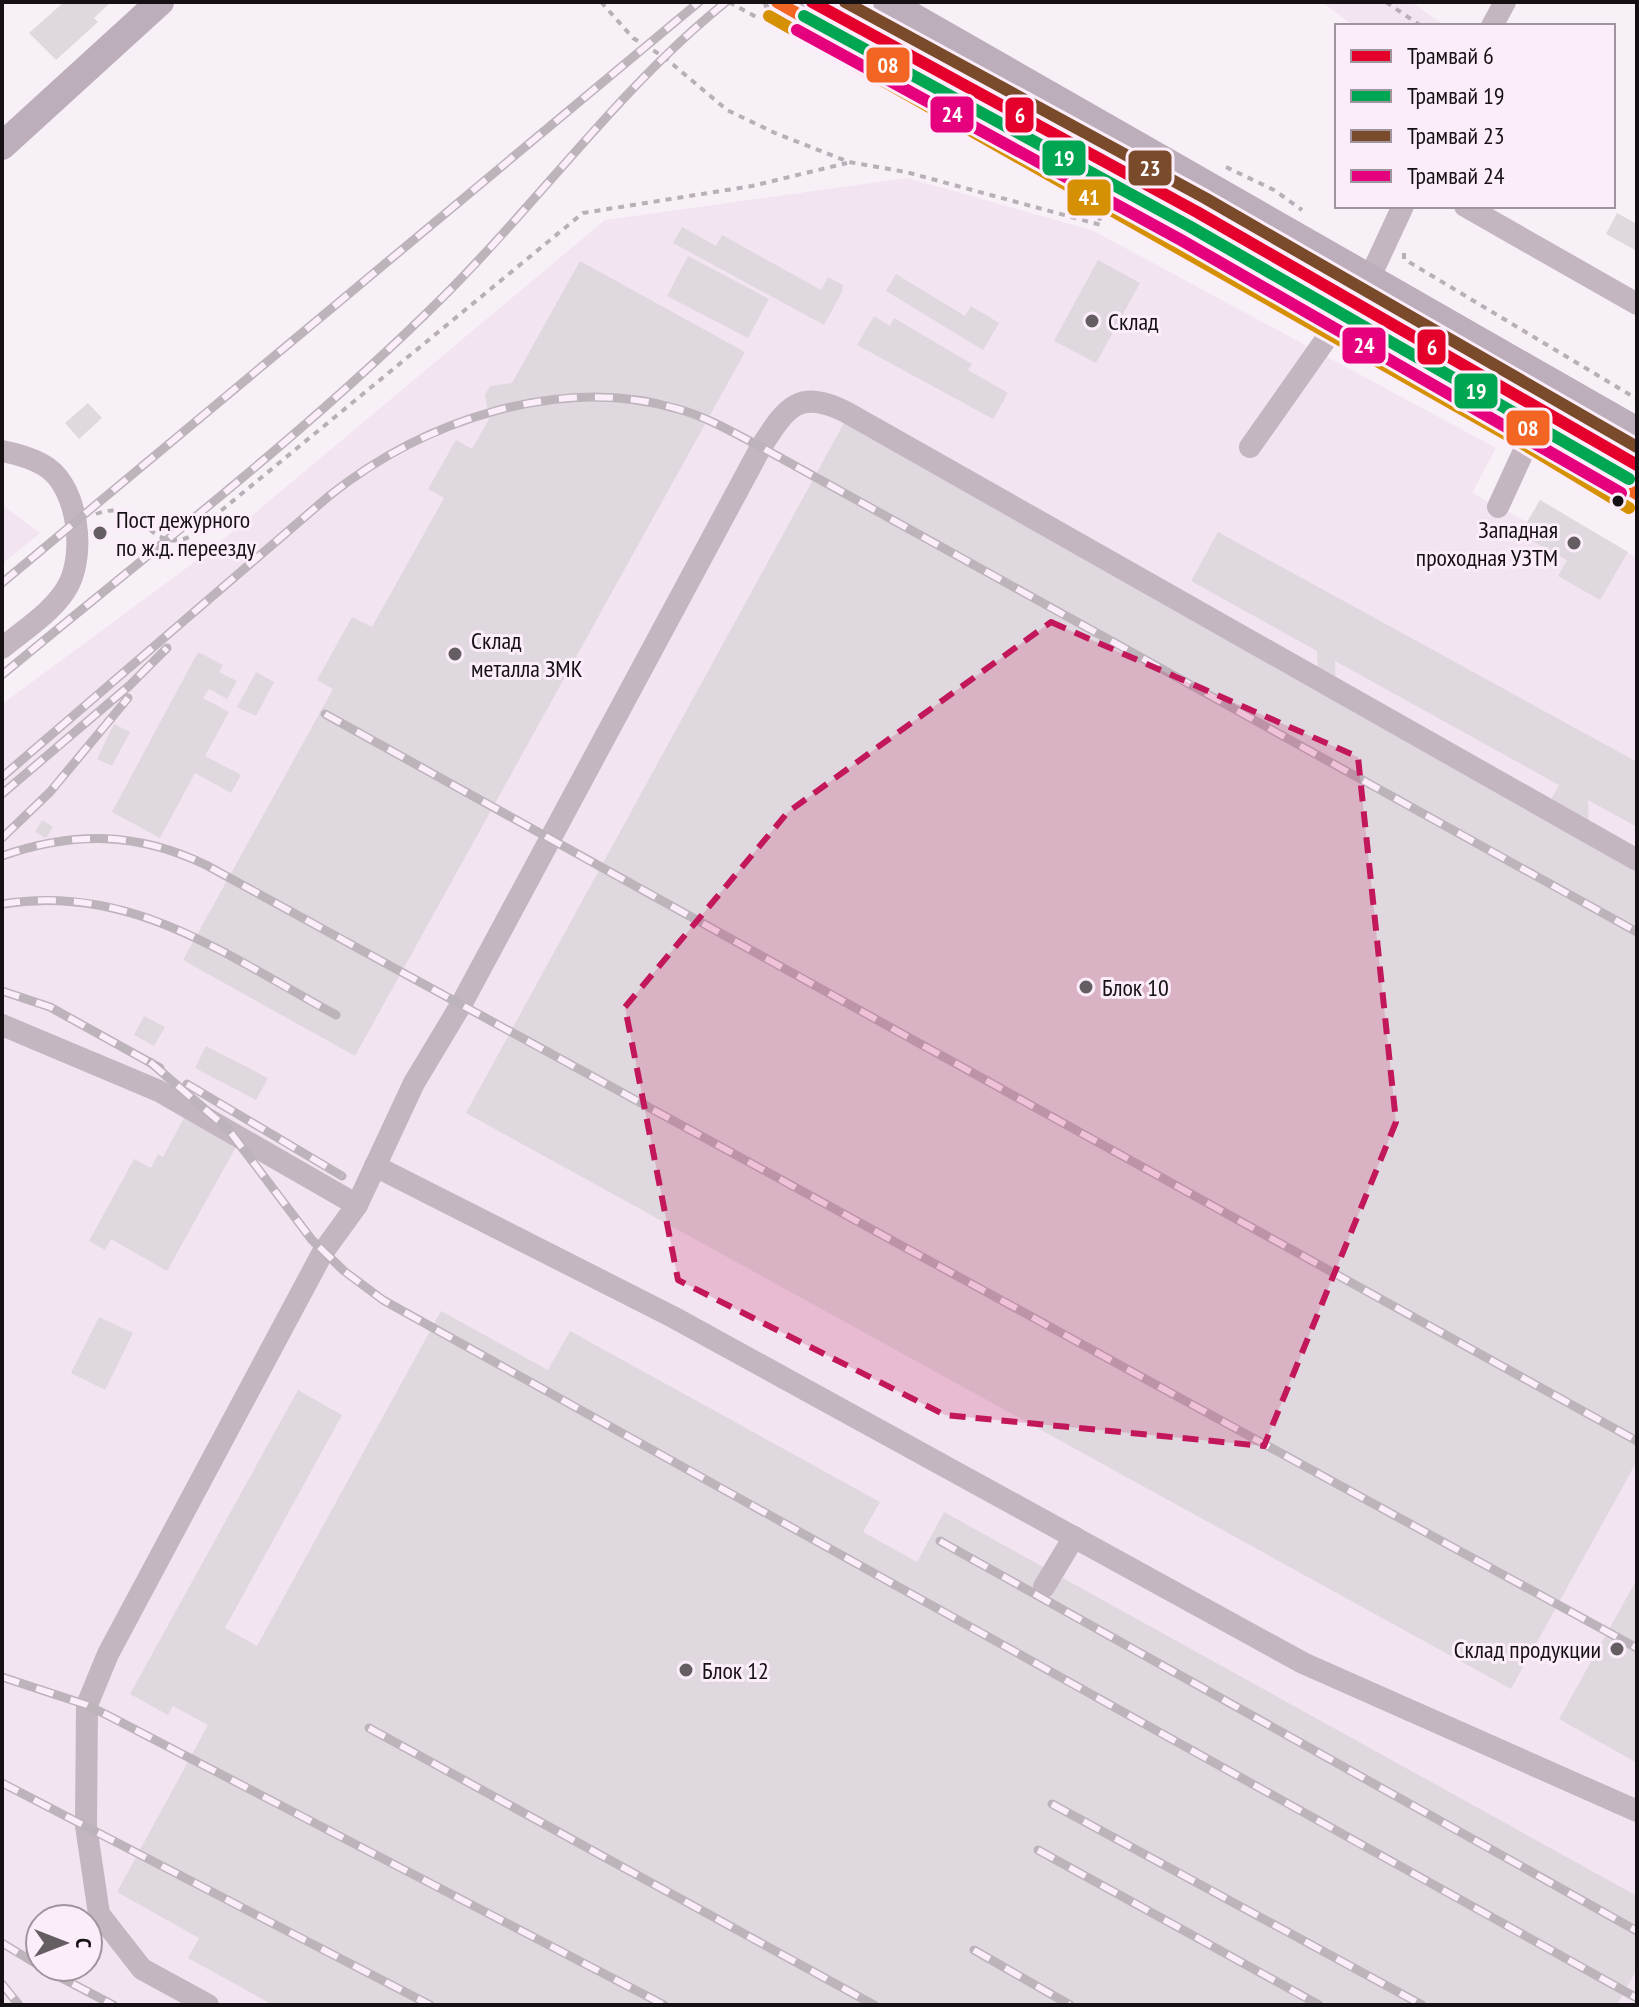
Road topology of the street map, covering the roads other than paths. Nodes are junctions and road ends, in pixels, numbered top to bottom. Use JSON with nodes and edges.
{"nodes":[{"id":1,"x":160,"y":2,"type":"edge"},
{"id":2,"x":777,"y":2,"type":"edge"},
{"id":3,"x":887,"y":2,"type":"edge"},
{"id":4,"x":1505,"y":2,"type":"edge"},
{"id":5,"x":1493,"y":24,"type":"edge"},
{"id":6,"x":2,"y":146,"type":"edge"},
{"id":7,"x":1402,"y":208,"type":"edge"},
{"id":8,"x":1469,"y":208,"type":"edge"},
{"id":9,"x":1370,"y":277,"type":"junction"},
{"id":10,"x":1637,"y":304,"type":"edge"},
{"id":11,"x":1338,"y":322,"type":"junction"},
{"id":12,"x":1533,"y":431,"type":"junction"},
{"id":13,"x":1637,"y":431,"type":"edge"},
{"id":14,"x":1250,"y":447,"type":"dead end"},
{"id":15,"x":2,"y":451,"type":"edge"},
{"id":16,"x":1637,"y":494,"type":"edge"},
{"id":17,"x":1498,"y":507,"type":"dead end"},
{"id":18,"x":2,"y":648,"type":"edge"},
{"id":19,"x":1637,"y":860,"type":"edge"},
{"id":20,"x":2,"y":1025,"type":"edge"},
{"id":21,"x":375,"y":1166,"type":"junction"},
{"id":22,"x":357,"y":1205,"type":"junction"},
{"id":23,"x":1074,"y":1537,"type":"junction"},
{"id":24,"x":1044,"y":1587,"type":"dead end"},
{"id":25,"x":1636,"y":1807,"type":"edge"},
{"id":26,"x":208,"y":2005,"type":"edge"}],
"edges":[{"from":1,"to":6,"type":"main road"},
{"from":2,"to":11,"type":"main road"},
{"from":3,"to":9,"type":"main road"},
{"from":4,"to":5,"type":"street"},
{"from":7,"to":9,"type":"street"},
{"from":8,"to":10,"type":"street"},
{"from":9,"to":13,"type":"main road"},
{"from":11,"to":12,"type":"main road"},
{"from":11,"to":14,"type":"street"},
{"from":12,"to":16,"type":"main road"},
{"from":12,"to":17,"type":"street"},
{"from":15,"to":18,"type":"street"},
{"from":19,"to":21,"type":"street"},
{"from":20,"to":22,"type":"street"},
{"from":21,"to":22,"type":"street"},
{"from":21,"to":23,"type":"street"},
{"from":22,"to":26,"type":"street"},
{"from":23,"to":24,"type":"street"},
{"from":23,"to":25,"type":"street"}]}
